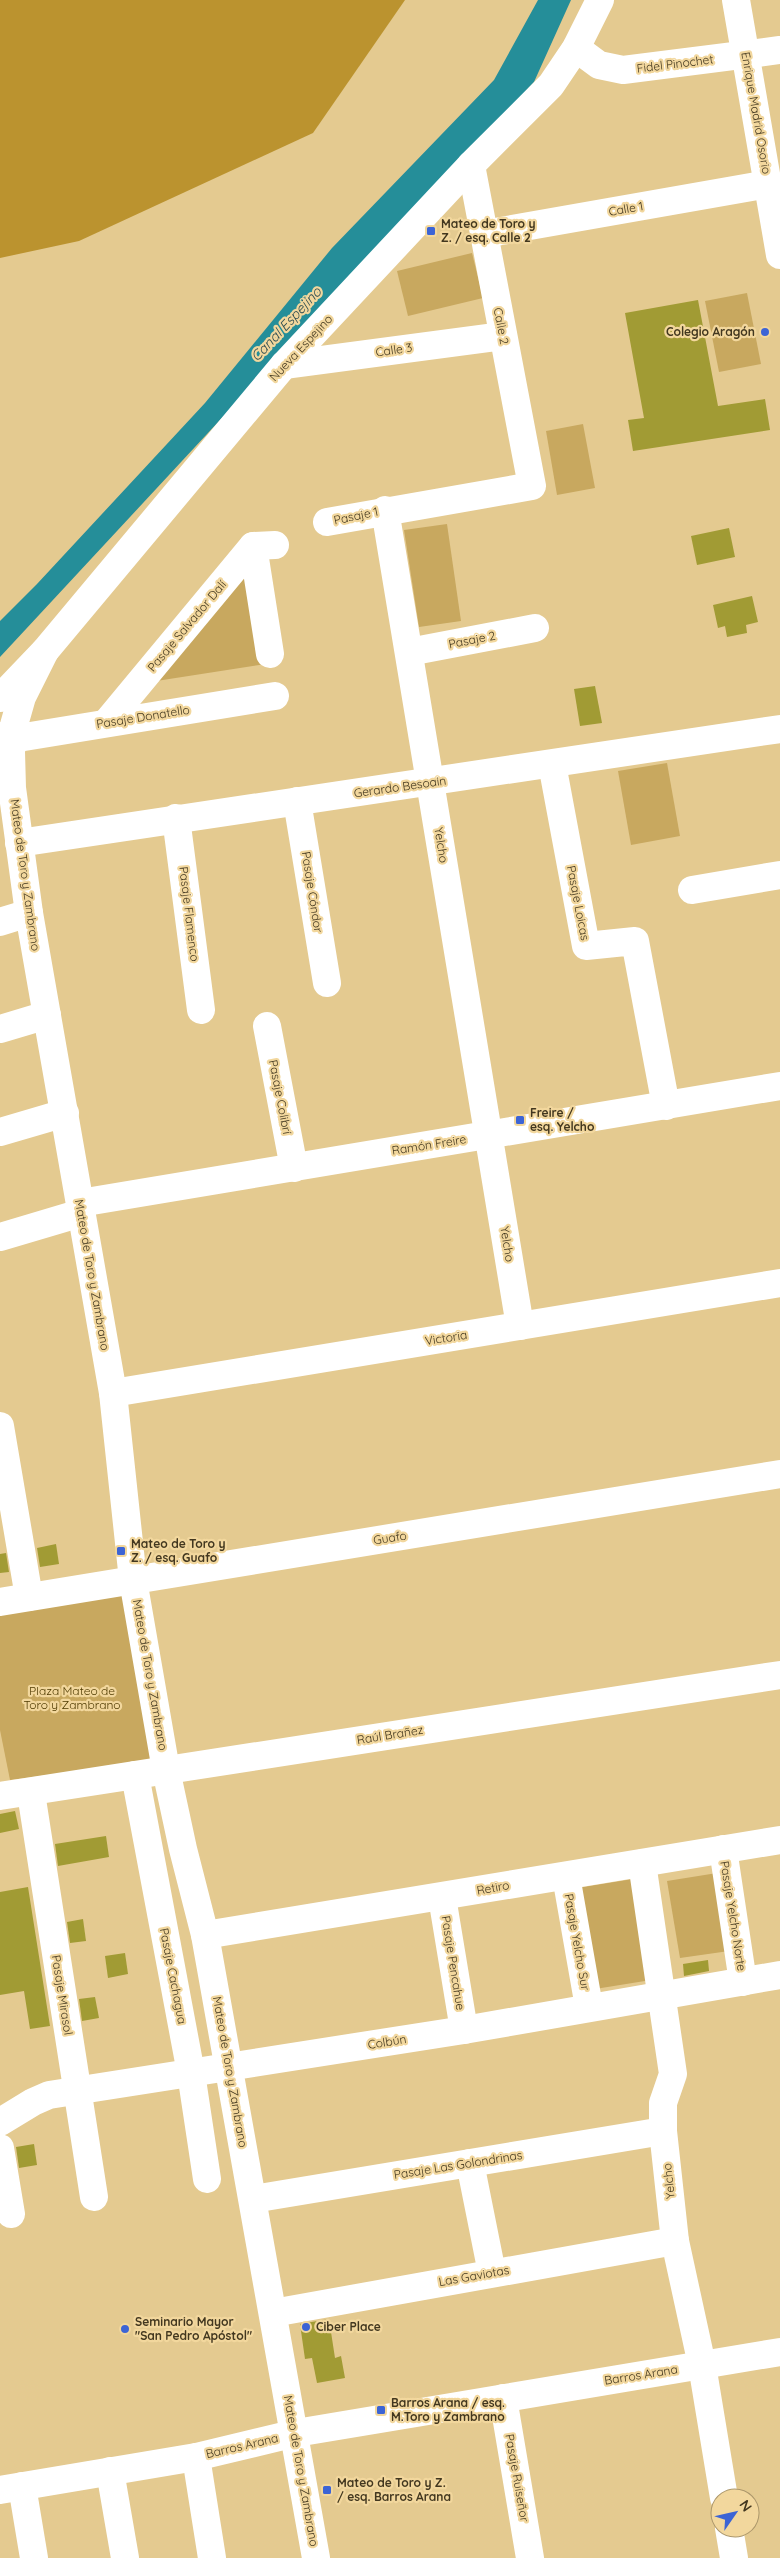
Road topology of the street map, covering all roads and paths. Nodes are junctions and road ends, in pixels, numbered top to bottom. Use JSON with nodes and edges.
{"nodes":[{"id":1,"x":600,"y":0,"type":"edge"},
{"id":2,"x":736,"y":0,"type":"edge"},
{"id":3,"x":576,"y":48,"type":"junction"},
{"id":4,"x":780,"y":50,"type":"edge"},
{"id":5,"x":746,"y":55,"type":"junction"},
{"id":6,"x":471,"y":166,"type":"junction"},
{"id":7,"x":768,"y":184,"type":"junction"},
{"id":8,"x":484,"y":234,"type":"junction"},
{"id":9,"x":780,"y":255,"type":"edge"},
{"id":10,"x":503,"y":336,"type":"junction"},
{"id":11,"x":284,"y":365,"type":"junction"},
{"id":12,"x":385,"y":510,"type":"junction"},
{"id":13,"x":327,"y":522,"type":"dead end"},
{"id":14,"x":535,"y":628,"type":"dead end"},
{"id":15,"x":45,"y":651,"type":"junction"},
{"id":16,"x":408,"y":652,"type":"junction"},
{"id":17,"x":270,"y":654,"type":"dead end"},
{"id":18,"x":275,"y":696,"type":"dead end"},
{"id":19,"x":0,"y":698,"type":"edge"},
{"id":20,"x":107,"y":722,"type":"junction"},
{"id":21,"x":780,"y":729,"type":"edge"},
{"id":22,"x":6,"y":738,"type":"edge"},
{"id":23,"x":552,"y":764,"type":"junction"},
{"id":24,"x":6,"y":777,"type":"edge"},
{"id":25,"x":430,"y":782,"type":"junction"},
{"id":26,"x":297,"y":801,"type":"junction"},
{"id":27,"x":176,"y":818,"type":"junction"},
{"id":28,"x":20,"y":843,"type":"junction"},
{"id":29,"x":780,"y":875,"type":"edge"},
{"id":30,"x":692,"y":890,"type":"dead end"},
{"id":31,"x":29,"y":913,"type":"junction"},
{"id":32,"x":0,"y":922,"type":"edge"},
{"id":33,"x":327,"y":983,"type":"dead end"},
{"id":34,"x":201,"y":1010,"type":"dead end"},
{"id":35,"x":47,"y":1016,"type":"junction"},
{"id":36,"x":267,"y":1026,"type":"dead end"},
{"id":37,"x":0,"y":1029,"type":"edge"},
{"id":38,"x":779,"y":1086,"type":"edge"},
{"id":39,"x":666,"y":1106,"type":"junction"},
{"id":40,"x":65,"y":1113,"type":"junction"},
{"id":41,"x":0,"y":1132,"type":"edge"},
{"id":42,"x":490,"y":1135,"type":"junction"},
{"id":43,"x":294,"y":1168,"type":"junction"},
{"id":44,"x":80,"y":1208,"type":"junction"},
{"id":45,"x":0,"y":1237,"type":"edge"},
{"id":46,"x":780,"y":1283,"type":"edge"},
{"id":47,"x":520,"y":1326,"type":"junction"},
{"id":48,"x":113,"y":1393,"type":"junction"},
{"id":49,"x":0,"y":1426,"type":"edge"},
{"id":50,"x":780,"y":1474,"type":"edge"},
{"id":51,"x":133,"y":1580,"type":"junction"},
{"id":52,"x":29,"y":1597,"type":"junction"},
{"id":53,"x":0,"y":1602,"type":"edge"},
{"id":54,"x":780,"y":1674,"type":"edge"},
{"id":55,"x":166,"y":1770,"type":"junction"},
{"id":56,"x":135,"y":1775,"type":"junction"},
{"id":57,"x":30,"y":1793,"type":"junction"},
{"id":58,"x":0,"y":1796,"type":"edge"},
{"id":59,"x":780,"y":1840,"type":"edge"},
{"id":60,"x":723,"y":1849,"type":"junction"},
{"id":61,"x":642,"y":1863,"type":"junction"},
{"id":62,"x":566,"y":1876,"type":"junction"},
{"id":63,"x":442,"y":1897,"type":"junction"},
{"id":64,"x":205,"y":1935,"type":"junction"},
{"id":65,"x":780,"y":1975,"type":"edge"},
{"id":66,"x":743,"y":1982,"type":"junction"},
{"id":67,"x":662,"y":1997,"type":"junction"},
{"id":68,"x":588,"y":2008,"type":"junction"},
{"id":69,"x":464,"y":2030,"type":"junction"},
{"id":70,"x":230,"y":2067,"type":"junction"},
{"id":71,"x":191,"y":2073,"type":"junction"},
{"id":72,"x":77,"y":2091,"type":"junction"},
{"id":73,"x":0,"y":2122,"type":"edge"},
{"id":74,"x":663,"y":2131,"type":"junction"},
{"id":75,"x":0,"y":2148,"type":"edge"},
{"id":76,"x":470,"y":2164,"type":"junction"},
{"id":77,"x":207,"y":2179,"type":"dead end"},
{"id":78,"x":94,"y":2198,"type":"dead end"},
{"id":79,"x":253,"y":2199,"type":"junction"},
{"id":80,"x":10,"y":2214,"type":"dead end"},
{"id":81,"x":675,"y":2241,"type":"junction"},
{"id":82,"x":492,"y":2273,"type":"junction"},
{"id":83,"x":273,"y":2313,"type":"junction"},
{"id":84,"x":780,"y":2352,"type":"edge"},
{"id":85,"x":702,"y":2365,"type":"junction"},
{"id":86,"x":503,"y":2398,"type":"junction"},
{"id":87,"x":296,"y":2434,"type":"junction"},
{"id":88,"x":196,"y":2457,"type":"junction"},
{"id":89,"x":110,"y":2471,"type":"junction"},
{"id":90,"x":11,"y":2488,"type":"edge"},
{"id":91,"x":722,"y":2488,"type":"edge"},
{"id":92,"x":731,"y":2538,"type":"edge"},
{"id":93,"x":34,"y":2558,"type":"edge"},
{"id":94,"x":125,"y":2558,"type":"edge"},
{"id":95,"x":212,"y":2558,"type":"edge"},
{"id":96,"x":316,"y":2558,"type":"edge"},
{"id":97,"x":530,"y":2558,"type":"edge"},
{"id":98,"x":734,"y":2558,"type":"edge"}],
"edges":[{"from":1,"to":3,"type":"street","name":"Nueva Espejino"},
{"from":2,"to":5,"type":"street","name":"Enrique Madrid Osorio"},
{"from":3,"to":5,"type":"street","name":"Fidel Pinochet"},
{"from":3,"to":6,"type":"street","name":"Nueva Espejino"},
{"from":4,"to":5,"type":"street","name":"Fidel Pinochet"},
{"from":5,"to":7,"type":"street","name":"Enrique Madrid Osorio"},
{"from":6,"to":8,"type":"street","name":"Calle 2"},
{"from":6,"to":11,"type":"street","name":"Nueva Espejino"},
{"from":7,"to":8,"type":"street","name":"Calle 1"},
{"from":7,"to":9,"type":"street","name":"Enrique Madrid Osorio"},
{"from":8,"to":10,"type":"street","name":"Calle 2"},
{"from":10,"to":11,"type":"street","name":"Calle 3"},
{"from":10,"to":12,"type":"street","name":"Calle 2"},
{"from":11,"to":15,"type":"street","name":"Nueva Espejino"},
{"from":12,"to":13,"type":"street","name":"Pasaje 1"},
{"from":12,"to":16,"type":"street","name":"Yelcho"},
{"from":14,"to":16,"type":"street","name":"Pasaje 2"},
{"from":15,"to":19,"type":"street","name":"Nueva Espejino"},
{"from":15,"to":22,"type":"street","name":"Mateo de Toro y Zambrano"},
{"from":16,"to":25,"type":"street","name":"Yelcho"},
{"from":17,"to":20,"type":"street","name":"Pasaje Salvador Dalí"},
{"from":18,"to":20,"type":"street","name":"Pasaje Donatello"},
{"from":20,"to":22,"type":"street","name":"Pasaje Donatello"},
{"from":21,"to":23,"type":"street","name":"Gerardo Besoain"},
{"from":22,"to":24,"type":"street","name":"Mateo de Toro y Zambrano"},
{"from":23,"to":25,"type":"street","name":"Gerardo Besoain"},
{"from":23,"to":39,"type":"street","name":"Pasaje Loicas"},
{"from":24,"to":28,"type":"street","name":"Mateo de Toro y Zambrano"},
{"from":25,"to":26,"type":"street","name":"Gerardo Besoain"},
{"from":25,"to":42,"type":"street","name":"Yelcho"},
{"from":26,"to":27,"type":"street","name":"Gerardo Besoain"},
{"from":26,"to":33,"type":"street","name":"Pasaje Cóndor"},
{"from":27,"to":28,"type":"street","name":"Gerardo Besoain"},
{"from":27,"to":34,"type":"street","name":"Pasaje Flamenco"},
{"from":28,"to":31,"type":"street","name":"Mateo de Toro y Zambrano"},
{"from":29,"to":30,"type":"street"},
{"from":31,"to":32,"type":"street"},
{"from":31,"to":35,"type":"street","name":"Mateo de Toro y Zambrano"},
{"from":35,"to":37,"type":"street"},
{"from":35,"to":40,"type":"street","name":"Mateo de Toro y Zambrano"},
{"from":36,"to":43,"type":"street","name":"Pasaje Colibrí"},
{"from":38,"to":39,"type":"street","name":"Ramón Freire"},
{"from":39,"to":42,"type":"street","name":"Ramón Freire"},
{"from":40,"to":41,"type":"street"},
{"from":40,"to":44,"type":"street","name":"Mateo de Toro y Zambrano"},
{"from":42,"to":43,"type":"street","name":"Ramón Freire"},
{"from":42,"to":47,"type":"street","name":"Yelcho"},
{"from":43,"to":44,"type":"street","name":"Ramón Freire"},
{"from":44,"to":45,"type":"street","name":"Ramón Freire"},
{"from":44,"to":48,"type":"street","name":"Mateo de Toro y Zambrano"},
{"from":46,"to":47,"type":"street","name":"Victoria"},
{"from":47,"to":48,"type":"street","name":"Victoria"},
{"from":48,"to":51,"type":"street","name":"Mateo de Toro y Zambrano"},
{"from":49,"to":52,"type":"street"},
{"from":50,"to":51,"type":"street","name":"Guafo"},
{"from":51,"to":52,"type":"street","name":"Guafo"},
{"from":51,"to":55,"type":"street","name":"Mateo de Toro y Zambrano"},
{"from":52,"to":53,"type":"street","name":"Guafo"},
{"from":54,"to":55,"type":"street","name":"Raúl Brañez"},
{"from":55,"to":56,"type":"street","name":"Raúl Brañez"},
{"from":55,"to":64,"type":"street","name":"Mateo de Toro y Zambrano"},
{"from":56,"to":57,"type":"street","name":"Raúl Brañez"},
{"from":56,"to":71,"type":"street","name":"Pasaje Cachagua"},
{"from":57,"to":58,"type":"street","name":"Raúl Brañez"},
{"from":57,"to":72,"type":"street","name":"Pasaje Mirasol"},
{"from":59,"to":60,"type":"street","name":"Retiro"},
{"from":60,"to":61,"type":"street","name":"Retiro"},
{"from":60,"to":66,"type":"street","name":"Pasaje Yelcho Norte"},
{"from":61,"to":62,"type":"street","name":"Retiro"},
{"from":61,"to":67,"type":"street","name":"Yelcho"},
{"from":62,"to":63,"type":"street","name":"Retiro"},
{"from":62,"to":68,"type":"street","name":"Pasaje Yelcho Sur"},
{"from":63,"to":64,"type":"street","name":"Retiro"},
{"from":63,"to":69,"type":"street","name":"Pasaje Pencahue"},
{"from":64,"to":70,"type":"street","name":"Mateo de Toro y Zambrano"},
{"from":65,"to":66,"type":"street","name":"Colbún"},
{"from":66,"to":67,"type":"street","name":"Colbún"},
{"from":67,"to":68,"type":"street","name":"Colbún"},
{"from":67,"to":74,"type":"street","name":"Yelcho"},
{"from":68,"to":69,"type":"street","name":"Colbún"},
{"from":69,"to":70,"type":"street","name":"Colbún"},
{"from":70,"to":71,"type":"street","name":"Colbún"},
{"from":70,"to":79,"type":"street","name":"Mateo de Toro y Zambrano"},
{"from":71,"to":72,"type":"street","name":"Colbún"},
{"from":71,"to":77,"type":"street","name":"Pasaje Cachagua"},
{"from":72,"to":73,"type":"street","name":"Colbún"},
{"from":72,"to":78,"type":"street","name":"Pasaje Mirasol"},
{"from":74,"to":76,"type":"street","name":"Pasaje Las Golondrinas"},
{"from":74,"to":81,"type":"street","name":"Yelcho"},
{"from":75,"to":80,"type":"street"},
{"from":76,"to":79,"type":"street","name":"Pasaje Las Golondrinas"},
{"from":76,"to":82,"type":"street"},
{"from":79,"to":83,"type":"street","name":"Mateo de Toro y Zambrano"},
{"from":81,"to":82,"type":"street","name":"Las Gaviotas"},
{"from":81,"to":85,"type":"street","name":"Yelcho"},
{"from":82,"to":83,"type":"street","name":"Las Gaviotas"},
{"from":83,"to":87,"type":"street","name":"Mateo de Toro y Zambrano"},
{"from":84,"to":85,"type":"street","name":"Barros Arana"},
{"from":85,"to":86,"type":"street","name":"Barros Arana"},
{"from":85,"to":91,"type":"street","name":"Yelcho"},
{"from":86,"to":87,"type":"street","name":"Barros Arana"},
{"from":86,"to":97,"type":"street","name":"Pasaje Ruiseñor"},
{"from":87,"to":88,"type":"street","name":"Barros Arana"},
{"from":87,"to":96,"type":"street","name":"Mateo de Toro y Zambrano"},
{"from":88,"to":89,"type":"street","name":"Barros Arana"},
{"from":88,"to":95,"type":"street"},
{"from":89,"to":90,"type":"street","name":"Barros Arana"},
{"from":89,"to":94,"type":"street"},
{"from":90,"to":93,"type":"street"},
{"from":92,"to":98,"type":"street"}]}
